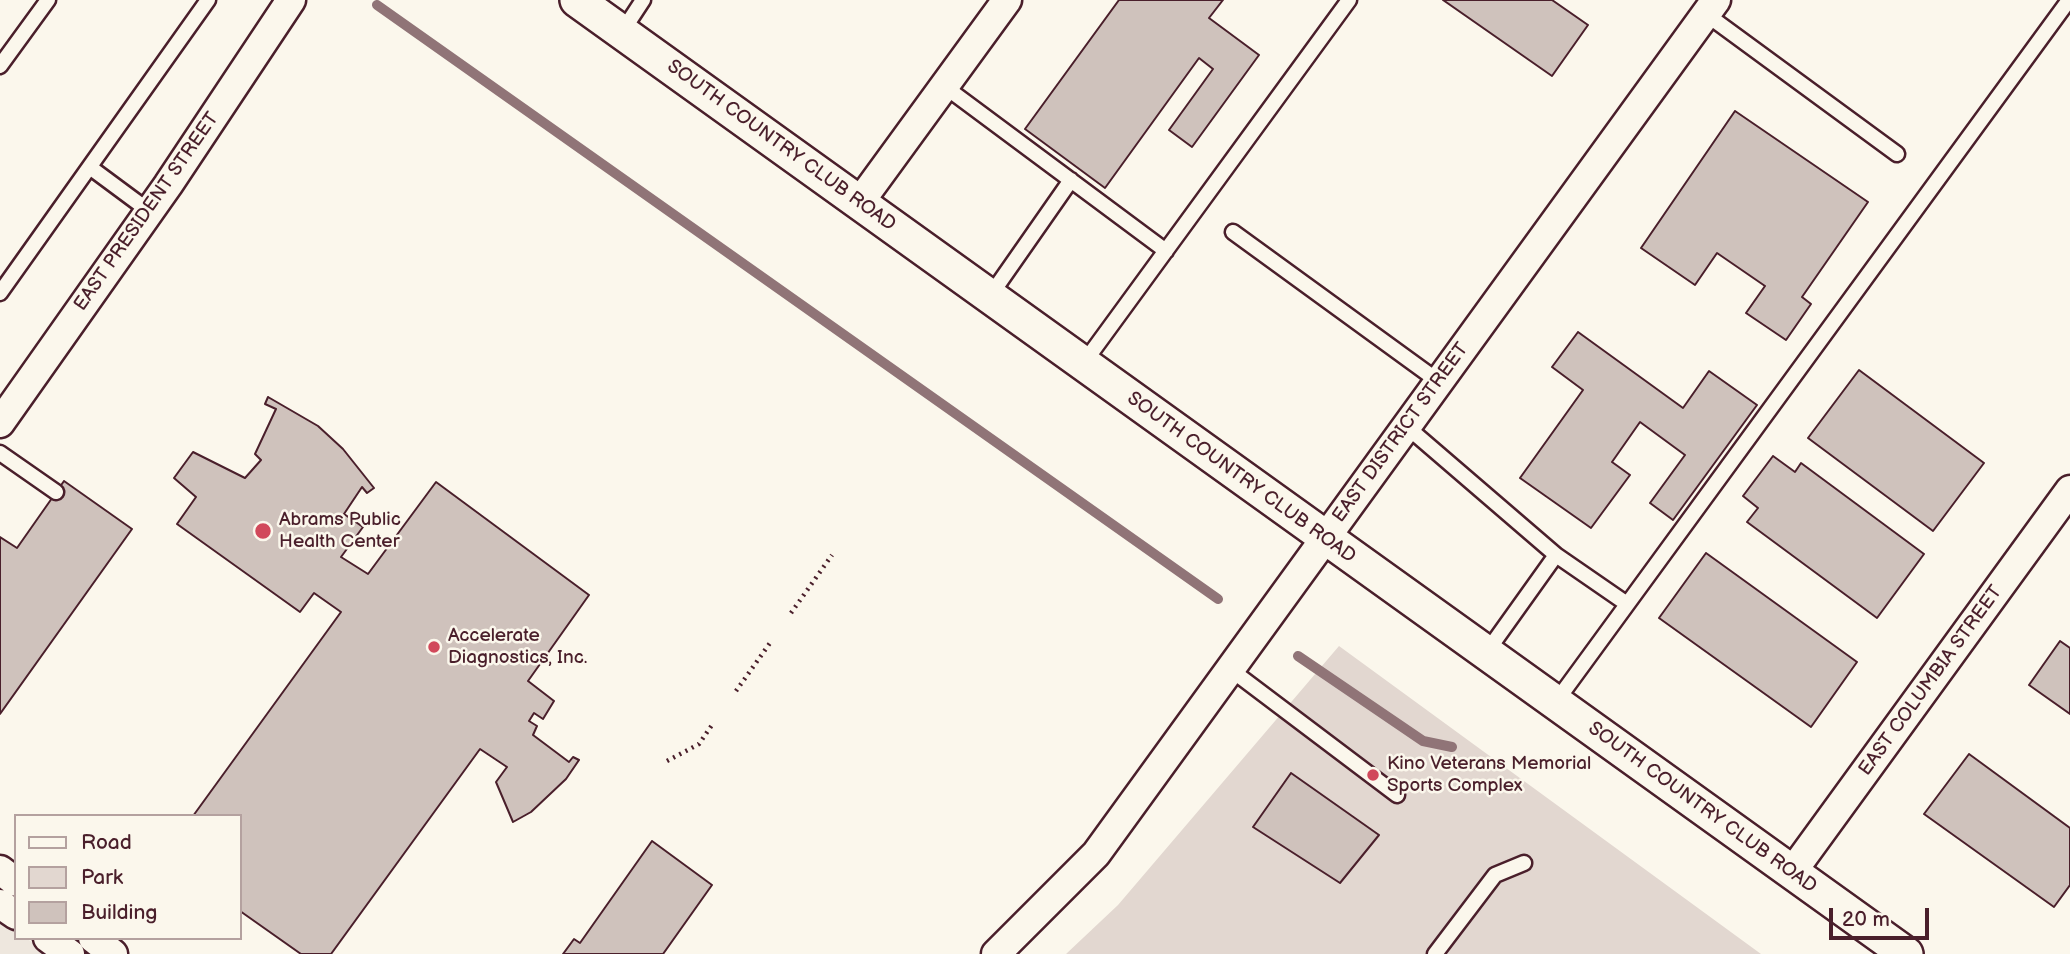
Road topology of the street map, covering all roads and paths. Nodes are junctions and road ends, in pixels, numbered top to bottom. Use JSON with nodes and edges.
{"nodes":[{"id":1,"x":48,"y":0,"type":"edge"},
{"id":2,"x":208,"y":0,"type":"edge"},
{"id":3,"x":577,"y":0,"type":"edge"},
{"id":4,"x":643,"y":0,"type":"edge"},
{"id":5,"x":1007,"y":0,"type":"edge"},
{"id":6,"x":1349,"y":0,"type":"edge"},
{"id":7,"x":2069,"y":0,"type":"edge"},
{"id":8,"x":282,"y":3,"type":"edge"},
{"id":9,"x":1711,"y":7,"type":"edge"},
{"id":10,"x":622,"y":32,"type":"junction"},
{"id":11,"x":0,"y":66,"type":"edge"},
{"id":12,"x":944,"y":86,"type":"junction"},
{"id":13,"x":1898,"y":154,"type":"dead end"},
{"id":14,"x":91,"y":168,"type":"junction"},
{"id":15,"x":1070,"y":180,"type":"junction"},
{"id":16,"x":859,"y":203,"type":"junction"},
{"id":17,"x":149,"y":211,"type":"junction"},
{"id":18,"x":1233,"y":232,"type":"dead end"},
{"id":19,"x":1166,"y":251,"type":"junction"},
{"id":20,"x":0,"y":293,"type":"edge"},
{"id":21,"x":990,"y":296,"type":"junction"},
{"id":22,"x":1083,"y":364,"type":"junction"},
{"id":23,"x":1438,"y":381,"type":"junction"},
{"id":24,"x":0,"y":422,"type":"edge"},
{"id":25,"x":1406,"y":426,"type":"junction"},
{"id":26,"x":0,"y":453,"type":"edge"},
{"id":27,"x":2070,"y":490,"type":"edge"},
{"id":28,"x":56,"y":492,"type":"dead end"},
{"id":29,"x":1324,"y":538,"type":"junction"},
{"id":30,"x":832,"y":555,"type":"dead end"},
{"id":31,"x":1556,"y":555,"type":"junction"},
{"id":32,"x":1627,"y":604,"type":"junction"},
{"id":33,"x":791,"y":613,"type":"dead end"},
{"id":34,"x":770,"y":643,"type":"dead end"},
{"id":35,"x":1486,"y":653,"type":"junction"},
{"id":36,"x":1230,"y":669,"type":"junction"},
{"id":37,"x":736,"y":691,"type":"dead end"},
{"id":38,"x":1555,"y":702,"type":"junction"},
{"id":39,"x":714,"y":722,"type":"dead end"},
{"id":40,"x":667,"y":761,"type":"dead end"},
{"id":41,"x":1397,"y":795,"type":"dead end"},
{"id":42,"x":1524,"y":863,"type":"dead end"},
{"id":43,"x":1792,"y":872,"type":"junction"},
{"id":44,"x":51,"y":940,"type":"edge"},
{"id":45,"x":96,"y":940,"type":"edge"},
{"id":46,"x":70,"y":954,"type":"edge"},
{"id":47,"x":113,"y":954,"type":"edge"},
{"id":48,"x":996,"y":954,"type":"edge"},
{"id":49,"x":1435,"y":954,"type":"edge"},
{"id":50,"x":1906,"y":954,"type":"edge"}],
"edges":[{"from":1,"to":11,"type":"lane"},
{"from":2,"to":14,"type":"lane"},
{"from":3,"to":10,"type":"street","name":"SOUTH COUNTRY CLUB ROAD"},
{"from":4,"to":10,"type":"lane"},
{"from":5,"to":12,"type":"street"},
{"from":6,"to":19,"type":"lane"},
{"from":7,"to":32,"type":"lane"},
{"from":8,"to":17,"type":"street","name":"EAST PRESIDENT STREET"},
{"from":9,"to":13,"type":"lane"},
{"from":9,"to":23,"type":"street","name":"EAST DISTRICT STREET"},
{"from":10,"to":16,"type":"street","name":"SOUTH COUNTRY CLUB ROAD"},
{"from":12,"to":15,"type":"lane"},
{"from":12,"to":16,"type":"street"},
{"from":14,"to":17,"type":"lane"},
{"from":14,"to":20,"type":"lane"},
{"from":15,"to":19,"type":"lane"},
{"from":15,"to":21,"type":"lane"},
{"from":16,"to":21,"type":"street","name":"SOUTH COUNTRY CLUB ROAD"},
{"from":17,"to":24,"type":"street","name":"EAST PRESIDENT STREET"},
{"from":18,"to":23,"type":"lane"},
{"from":19,"to":22,"type":"lane"},
{"from":21,"to":22,"type":"street","name":"SOUTH COUNTRY CLUB ROAD"},
{"from":22,"to":29,"type":"street","name":"SOUTH COUNTRY CLUB ROAD"},
{"from":23,"to":25,"type":"street","name":"EAST DISTRICT STREET"},
{"from":25,"to":29,"type":"street","name":"EAST DISTRICT STREET"},
{"from":25,"to":31,"type":"lane"},
{"from":26,"to":28,"type":"lane"},
{"from":27,"to":43,"type":"street","name":"EAST COLUMBIA STREET"},
{"from":29,"to":35,"type":"street","name":"SOUTH COUNTRY CLUB ROAD"},
{"from":29,"to":36,"type":"street","name":"EAST DISTRICT STREET"},
{"from":30,"to":33,"type":"path"},
{"from":31,"to":32,"type":"lane"},
{"from":31,"to":35,"type":"lane"},
{"from":32,"to":38,"type":"lane"},
{"from":34,"to":37,"type":"path"},
{"from":35,"to":38,"type":"street","name":"SOUTH COUNTRY CLUB ROAD"},
{"from":36,"to":41,"type":"lane"},
{"from":36,"to":48,"type":"street","name":"EAST DISTRICT STREET"},
{"from":38,"to":43,"type":"street","name":"SOUTH COUNTRY CLUB ROAD"},
{"from":39,"to":40,"type":"path"},
{"from":42,"to":49,"type":"lane"},
{"from":43,"to":50,"type":"street","name":"SOUTH COUNTRY CLUB ROAD"},
{"from":44,"to":46,"type":"street"},
{"from":45,"to":47,"type":"street"}]}
